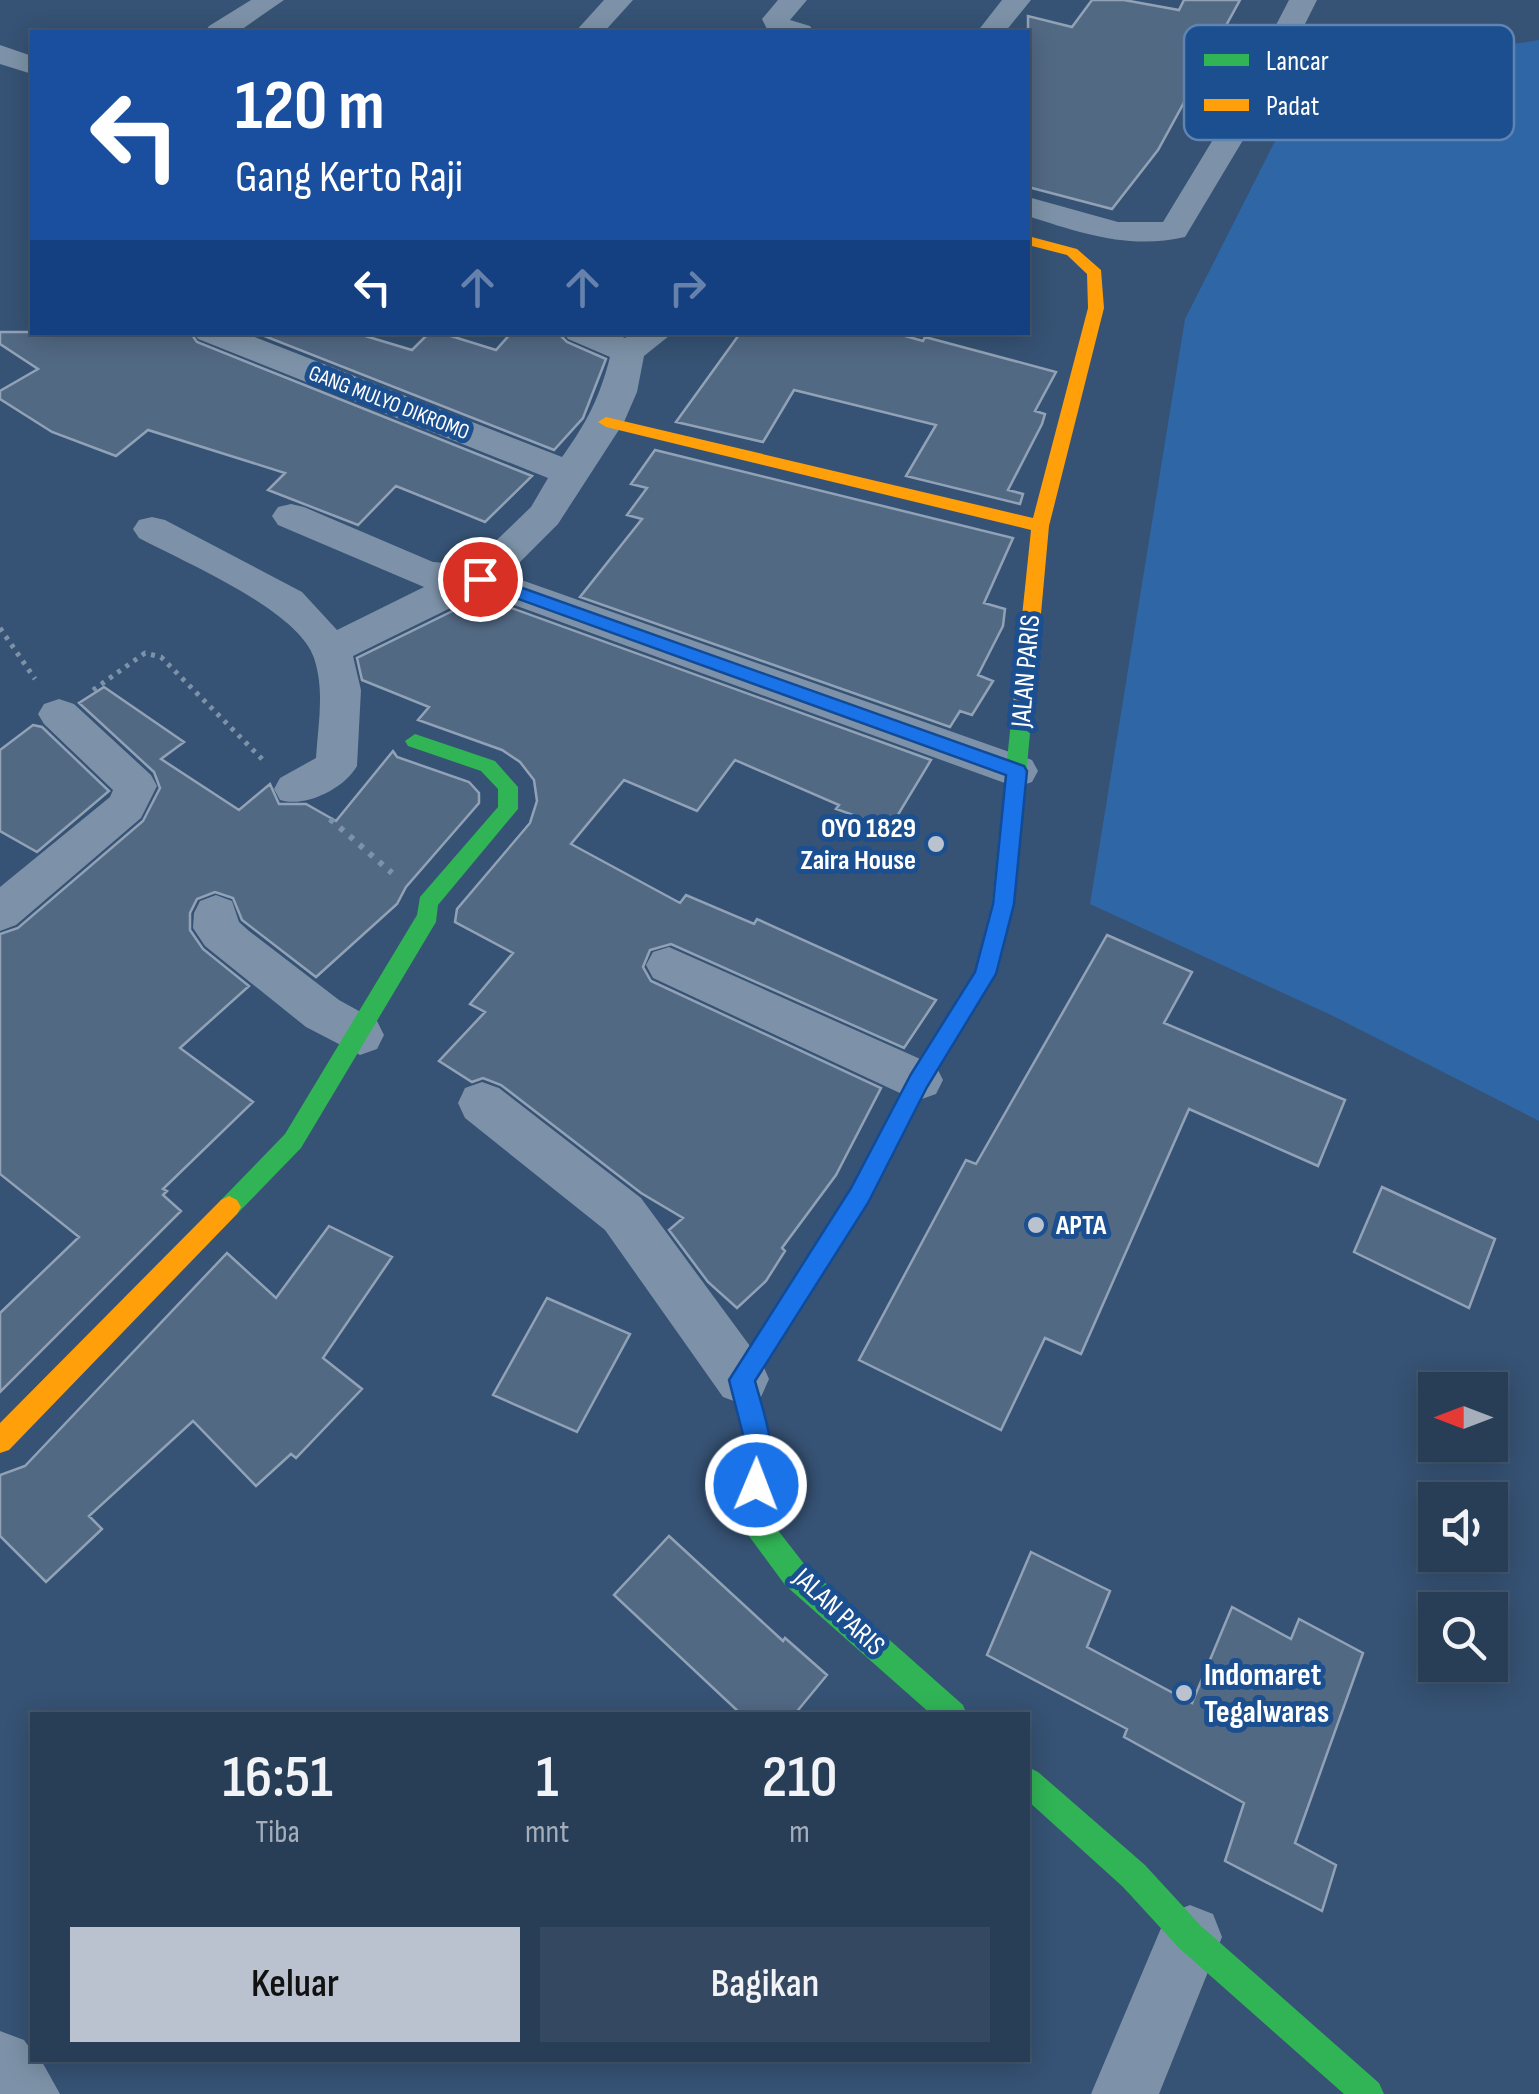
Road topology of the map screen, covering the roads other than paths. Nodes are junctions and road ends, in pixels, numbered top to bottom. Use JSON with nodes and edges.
{"nodes":[{"id":1,"x":223,"y":0,"type":"edge"},
{"id":2,"x":619,"y":0,"type":"edge"},
{"id":3,"x":792,"y":0,"type":"edge"},
{"id":4,"x":1017,"y":0,"type":"edge"},
{"id":5,"x":1303,"y":0,"type":"edge"},
{"id":6,"x":264,"y":6,"type":"edge"},
{"id":7,"x":1290,"y":25,"type":"edge"},
{"id":8,"x":222,"y":30,"type":"edge"},
{"id":9,"x":592,"y":30,"type":"edge"},
{"id":10,"x":794,"y":30,"type":"edge"},
{"id":11,"x":994,"y":30,"type":"edge"},
{"id":12,"x":0,"y":54,"type":"edge"},
{"id":13,"x":30,"y":64,"type":"edge"},
{"id":14,"x":1228,"y":140,"type":"edge"},
{"id":15,"x":1030,"y":207,"type":"edge"},
{"id":16,"x":1030,"y":242,"type":"edge"},
{"id":17,"x":218,"y":335,"type":"edge"},
{"id":18,"x":599,"y":335,"type":"edge"},
{"id":19,"x":642,"y":342,"type":"edge"},
{"id":20,"x":606,"y":422,"type":"junction"},
{"id":21,"x":569,"y":473,"type":"junction"},
{"id":22,"x":291,"y":516,"type":"dead end"},
{"id":23,"x":1040,"y":526,"type":"junction"},
{"id":24,"x":152,"y":528,"type":"dead end"},
{"id":25,"x":480,"y":579,"type":"junction"},
{"id":26,"x":332,"y":650,"type":"junction"},
{"id":27,"x":59,"y":714,"type":"road end"},
{"id":28,"x":415,"y":741,"type":"dead end"},
{"id":29,"x":1017,"y":771,"type":"junction"},
{"id":30,"x":295,"y":789,"type":"road end"},
{"id":31,"x":0,"y":912,"type":"edge"},
{"id":32,"x":216,"y":913,"type":"dead end"},
{"id":33,"x":669,"y":965,"type":"dead end"},
{"id":34,"x":360,"y":1035,"type":"junction"},
{"id":35,"x":919,"y":1080,"type":"junction"},
{"id":36,"x":482,"y":1103,"type":"dead end"},
{"id":37,"x":742,"y":1380,"type":"junction"},
{"id":38,"x":0,"y":1441,"type":"edge"},
{"id":39,"x":950,"y":1712,"type":"edge"},
{"id":40,"x":1030,"y":1784,"type":"edge"},
{"id":41,"x":1190,"y":1937,"type":"junction"},
{"id":42,"x":1125,"y":2094,"type":"edge"},
{"id":43,"x":1368,"y":2094,"type":"edge"}],
"edges":[{"from":1,"to":6,"type":"street"},
{"from":2,"to":9,"type":"street"},
{"from":3,"to":10,"type":"street"},
{"from":4,"to":11,"type":"street"},
{"from":5,"to":7,"type":"street"},
{"from":6,"to":8,"type":"street"},
{"from":12,"to":13,"type":"street"},
{"from":14,"to":15,"type":"street"},
{"from":16,"to":23,"type":"street","name":"JALAN PARIS"},
{"from":17,"to":21,"type":"street","name":"GANG MULYO DIKROMO"},
{"from":18,"to":19,"type":"street"},
{"from":19,"to":20,"type":"street"},
{"from":20,"to":21,"type":"street"},
{"from":20,"to":23,"type":"street"},
{"from":21,"to":25,"type":"street"},
{"from":22,"to":25,"type":"street"},
{"from":23,"to":29,"type":"street","name":"JALAN PARIS"},
{"from":24,"to":26,"type":"street"},
{"from":25,"to":26,"type":"street"},
{"from":25,"to":29,"type":"street"},
{"from":26,"to":30,"type":"street"},
{"from":27,"to":31,"type":"street"},
{"from":28,"to":34,"type":"street"},
{"from":29,"to":35,"type":"street","name":"JALAN PARIS"},
{"from":32,"to":34,"type":"street"},
{"from":33,"to":35,"type":"street"},
{"from":34,"to":38,"type":"street"},
{"from":35,"to":37,"type":"street","name":"JALAN PARIS"},
{"from":36,"to":37,"type":"street"},
{"from":37,"to":39,"type":"street","name":"JALAN PARIS"},
{"from":40,"to":41,"type":"street"},
{"from":41,"to":42,"type":"street"},
{"from":41,"to":43,"type":"street"}]}
